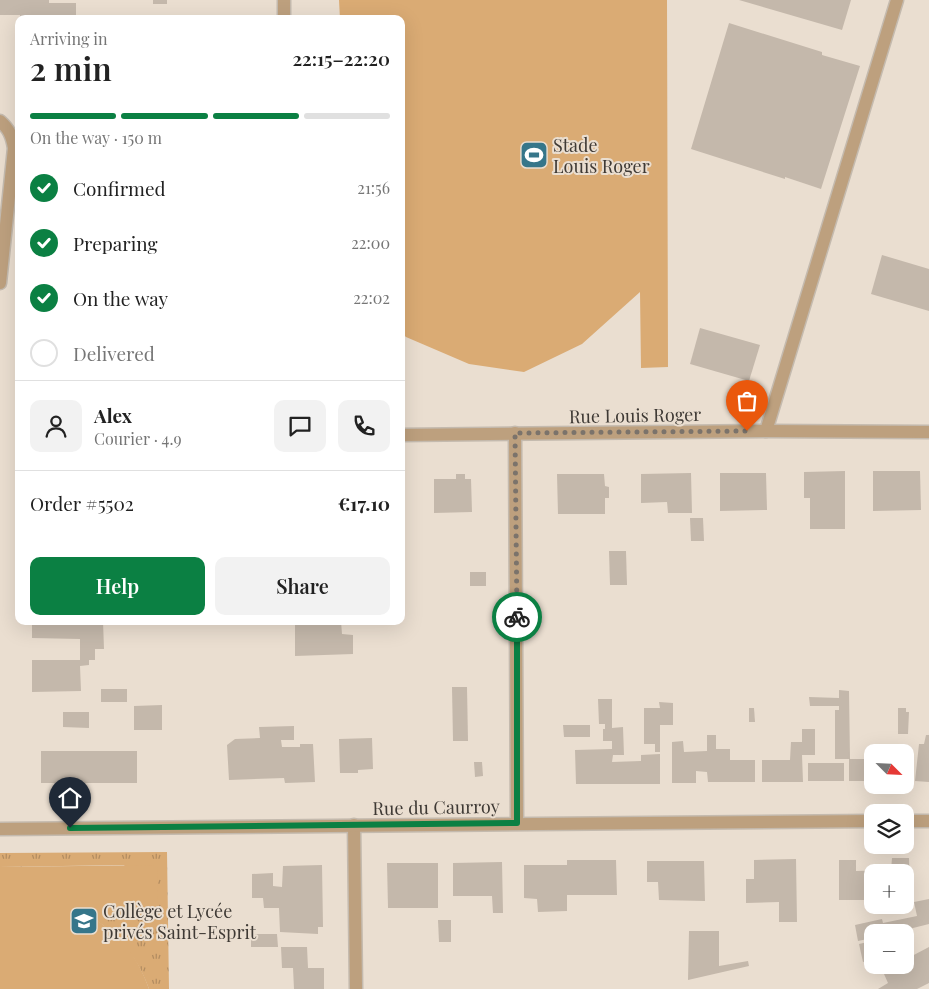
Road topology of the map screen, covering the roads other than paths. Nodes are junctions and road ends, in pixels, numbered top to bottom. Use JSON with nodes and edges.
{"nodes":[{"id":1,"x":284,"y":0,"type":"edge"},
{"id":2,"x":897,"y":0,"type":"edge"},
{"id":3,"x":284,"y":15,"type":"edge"},
{"id":4,"x":0,"y":120,"type":"edge"},
{"id":5,"x":0,"y":283,"type":"edge"},
{"id":6,"x":766,"y":431,"type":"junction"},
{"id":7,"x":929,"y":432,"type":"edge"},
{"id":8,"x":515,"y":433,"type":"junction"},
{"id":9,"x":405,"y":434,"type":"edge"},
{"id":10,"x":864,"y":821,"type":"edge"},
{"id":11,"x":914,"y":821,"type":"edge"},
{"id":12,"x":929,"y":821,"type":"edge"},
{"id":13,"x":517,"y":823,"type":"junction"},
{"id":14,"x":354,"y":825,"type":"junction"},
{"id":15,"x":0,"y":829,"type":"edge"},
{"id":16,"x":356,"y":989,"type":"edge"}],
"edges":[{"from":1,"to":3,"type":"street"},
{"from":2,"to":6,"type":"street"},
{"from":4,"to":5,"type":"street"},
{"from":6,"to":7,"type":"street","name":"Rue Louis Roger"},
{"from":6,"to":8,"type":"street","name":"Rue Louis Roger"},
{"from":8,"to":9,"type":"street","name":"Rue Louis Roger"},
{"from":8,"to":13,"type":"street"},
{"from":10,"to":13,"type":"street","name":"Rue du Caurroy"},
{"from":11,"to":12,"type":"street"},
{"from":13,"to":14,"type":"street","name":"Rue du Caurroy"},
{"from":14,"to":15,"type":"street","name":"Rue du Caurroy"},
{"from":14,"to":16,"type":"street"}]}
